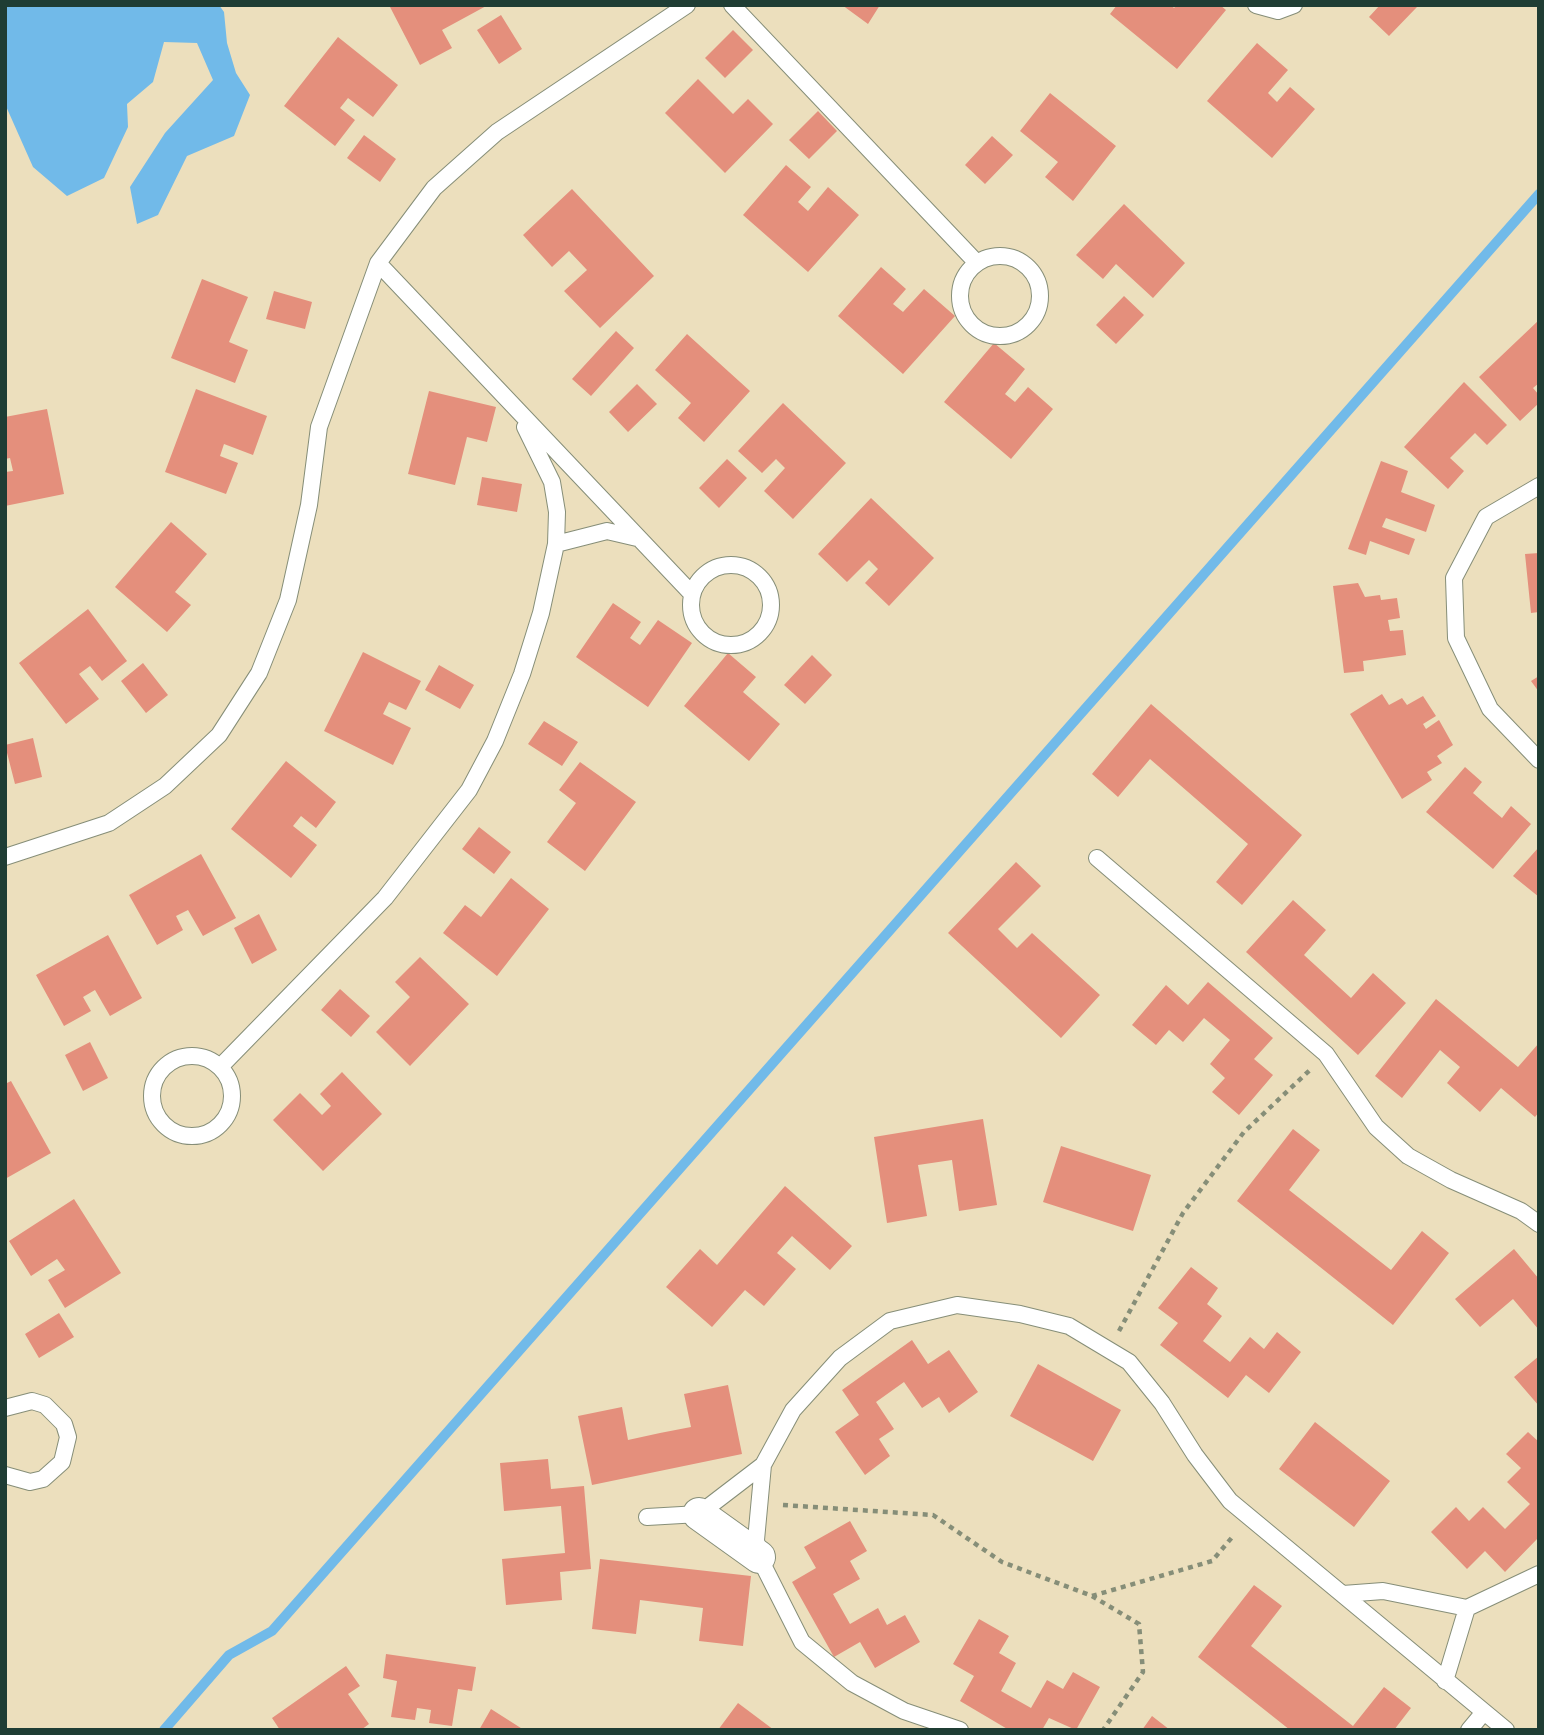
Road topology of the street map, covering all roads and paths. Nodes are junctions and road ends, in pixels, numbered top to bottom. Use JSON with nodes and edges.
{"nodes":[{"id":1,"x":687,"y":5,"type":"edge"},
{"id":2,"x":732,"y":5,"type":"edge"},
{"id":3,"x":1256,"y":5,"type":"edge"},
{"id":4,"x":1294,"y":5,"type":"edge"},
{"id":5,"x":378,"y":263,"type":"junction"},
{"id":6,"x":977,"y":263,"type":"junction"},
{"id":7,"x":509,"y":401,"type":"junction"},
{"id":8,"x":1539,"y":486,"type":"edge"},
{"id":9,"x":638,"y":539,"type":"junction"},
{"id":10,"x":556,"y":544,"type":"junction"},
{"id":11,"x":692,"y":594,"type":"junction"},
{"id":12,"x":1539,"y":760,"type":"edge"},
{"id":13,"x":5,"y":857,"type":"edge"},
{"id":14,"x":1097,"y":858,"type":"dead end"},
{"id":15,"x":1326,"y":1054,"type":"junction"},
{"id":16,"x":220,"y":1067,"type":"junction"},
{"id":17,"x":1539,"y":1224,"type":"edge"},
{"id":18,"x":1108,"y":1350,"type":"junction"},
{"id":19,"x":5,"y":1408,"type":"edge"},
{"id":20,"x":762,"y":1465,"type":"junction"},
{"id":21,"x":5,"y":1475,"type":"edge"},
{"id":22,"x":758,"y":1503,"type":"junction"},
{"id":23,"x":699,"y":1514,"type":"junction"},
{"id":24,"x":647,"y":1517,"type":"dead end"},
{"id":25,"x":1249,"y":1519,"type":"junction"},
{"id":26,"x":759,"y":1557,"type":"junction"},
{"id":27,"x":1539,"y":1574,"type":"edge"},
{"id":28,"x":1343,"y":1594,"type":"junction"},
{"id":29,"x":1093,"y":1596,"type":"junction"},
{"id":30,"x":1467,"y":1608,"type":"junction"},
{"id":31,"x":1445,"y":1681,"type":"junction"},
{"id":32,"x":1484,"y":1712,"type":"junction"},
{"id":33,"x":960,"y":1730,"type":"edge"},
{"id":34,"x":1104,"y":1730,"type":"edge"},
{"id":35,"x":1469,"y":1730,"type":"edge"},
{"id":36,"x":1506,"y":1730,"type":"edge"}],
"edges":[{"from":1,"to":5,"type":"lane"},
{"from":2,"to":6,"type":"lane"},
{"from":3,"to":4,"type":"lane"},
{"from":5,"to":7,"type":"lane"},
{"from":5,"to":13,"type":"lane"},
{"from":6,"to":6,"type":"lane"},
{"from":7,"to":9,"type":"lane"},
{"from":7,"to":10,"type":"lane"},
{"from":8,"to":12,"type":"lane"},
{"from":9,"to":10,"type":"lane"},
{"from":9,"to":11,"type":"lane"},
{"from":10,"to":16,"type":"lane"},
{"from":11,"to":11,"type":"lane"},
{"from":14,"to":15,"type":"lane"},
{"from":15,"to":17,"type":"lane"},
{"from":15,"to":18,"type":"path"},
{"from":16,"to":16,"type":"lane"},
{"from":18,"to":20,"type":"lane"},
{"from":18,"to":25,"type":"lane"},
{"from":19,"to":21,"type":"lane"},
{"from":20,"to":22,"type":"lane"},
{"from":20,"to":23,"type":"lane"},
{"from":22,"to":26,"type":"lane"},
{"from":22,"to":29,"type":"path"},
{"from":23,"to":24,"type":"lane"},
{"from":23,"to":26,"type":"street"},
{"from":25,"to":28,"type":"lane"},
{"from":25,"to":29,"type":"path"},
{"from":26,"to":33,"type":"lane"},
{"from":27,"to":30,"type":"lane"},
{"from":28,"to":30,"type":"lane"},
{"from":28,"to":31,"type":"lane"},
{"from":29,"to":34,"type":"path"},
{"from":30,"to":31,"type":"lane"},
{"from":31,"to":32,"type":"lane"},
{"from":32,"to":35,"type":"lane"},
{"from":32,"to":36,"type":"lane"}]}
